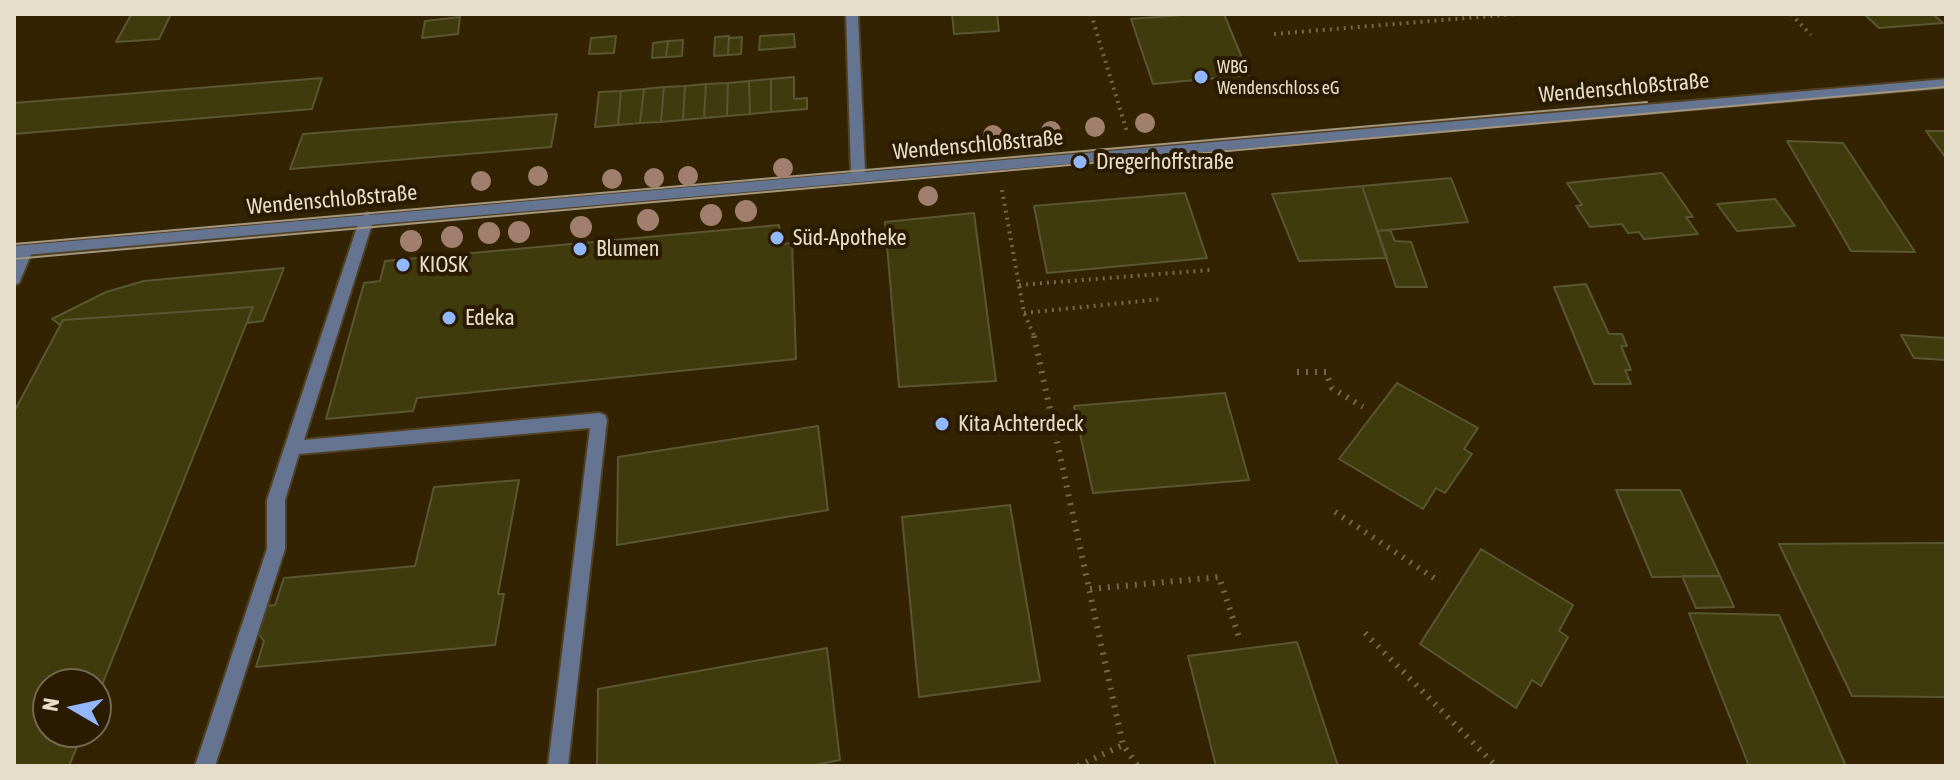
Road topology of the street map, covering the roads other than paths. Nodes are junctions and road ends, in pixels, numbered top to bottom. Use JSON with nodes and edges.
{"nodes":[{"id":1,"x":852,"y":14,"type":"edge"},
{"id":2,"x":1946,"y":83,"type":"edge"},
{"id":3,"x":858,"y":178,"type":"junction"},
{"id":4,"x":367,"y":218,"type":"junction"},
{"id":5,"x":20,"y":250,"type":"edge"},
{"id":6,"x":14,"y":279,"type":"edge"},
{"id":7,"x":292,"y":448,"type":"junction"},
{"id":8,"x":205,"y":766,"type":"edge"},
{"id":9,"x":558,"y":766,"type":"edge"}],
"edges":[{"from":1,"to":3,"type":"street"},
{"from":2,"to":3,"type":"street","name":"Wendenschloßstraße"},
{"from":3,"to":4,"type":"street","name":"Wendenschloßstraße"},
{"from":4,"to":5,"type":"street","name":"Wendenschloßstraße"},
{"from":4,"to":7,"type":"street"},
{"from":5,"to":6,"type":"street"},
{"from":7,"to":8,"type":"street"},
{"from":7,"to":9,"type":"street"}]}
